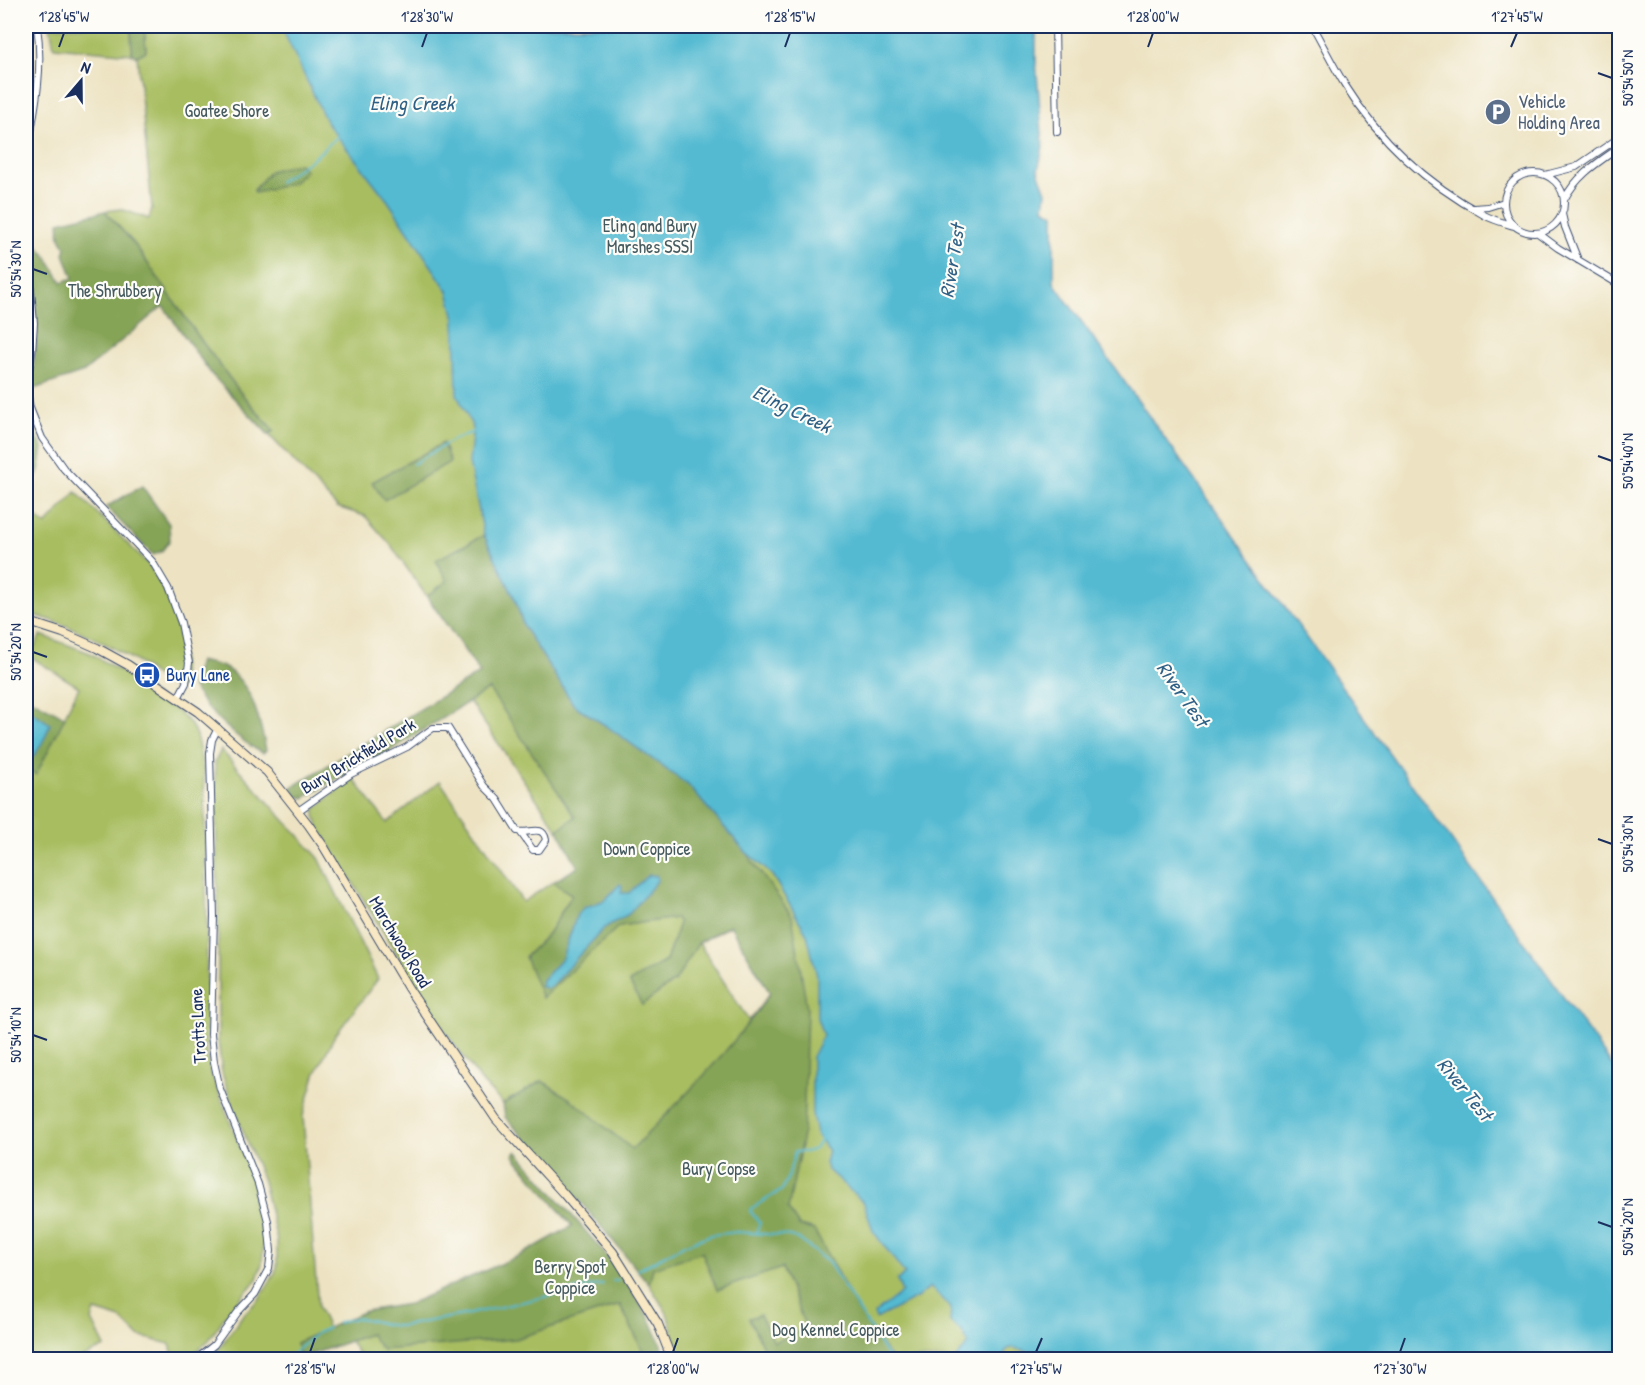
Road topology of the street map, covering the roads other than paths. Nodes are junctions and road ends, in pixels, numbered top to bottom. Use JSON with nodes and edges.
{"nodes":[{"id":1,"x":37,"y":26,"type":"edge"},
{"id":2,"x":1055,"y":26,"type":"edge"},
{"id":3,"x":1312,"y":26,"type":"edge"},
{"id":4,"x":1057,"y":132,"type":"dead end"},
{"id":5,"x":1620,"y":137,"type":"edge"},
{"id":6,"x":1620,"y":147,"type":"edge"},
{"id":7,"x":26,"y":159,"type":"edge"},
{"id":8,"x":1545,"y":175,"type":"junction"},
{"id":9,"x":1564,"y":200,"type":"junction"},
{"id":10,"x":1504,"y":202,"type":"junction"},
{"id":11,"x":1473,"y":208,"type":"junction"},
{"id":12,"x":1562,"y":214,"type":"junction"},
{"id":13,"x":1514,"y":226,"type":"junction"},
{"id":14,"x":1538,"y":233,"type":"junction"},
{"id":15,"x":26,"y":238,"type":"edge"},
{"id":16,"x":1578,"y":261,"type":"junction"},
{"id":17,"x":1620,"y":285,"type":"edge"},
{"id":18,"x":26,"y":385,"type":"edge"},
{"id":19,"x":26,"y":621,"type":"edge"},
{"id":20,"x":178,"y":698,"type":"junction"},
{"id":21,"x":218,"y":728,"type":"junction"},
{"id":22,"x":298,"y":811,"type":"junction"},
{"id":23,"x":521,"y":833,"type":"dead end"},
{"id":24,"x":195,"y":1359,"type":"edge"},
{"id":25,"x":672,"y":1359,"type":"edge"}],
"edges":[{"from":1,"to":7,"type":"street"},
{"from":2,"to":4,"type":"street"},
{"from":3,"to":11,"type":"street"},
{"from":5,"to":8,"type":"street"},
{"from":6,"to":9,"type":"street"},
{"from":8,"to":9,"type":"street"},
{"from":8,"to":10,"type":"street"},
{"from":9,"to":12,"type":"street"},
{"from":10,"to":11,"type":"street"},
{"from":10,"to":13,"type":"street"},
{"from":11,"to":13,"type":"street"},
{"from":12,"to":14,"type":"street"},
{"from":12,"to":16,"type":"street"},
{"from":13,"to":14,"type":"street"},
{"from":14,"to":16,"type":"street"},
{"from":15,"to":18,"type":"street"},
{"from":16,"to":17,"type":"street"},
{"from":18,"to":20,"type":"street"},
{"from":19,"to":20,"type":"street","name":"Marchwood Road"},
{"from":20,"to":21,"type":"street","name":"Marchwood Road"},
{"from":21,"to":22,"type":"street","name":"Marchwood Road"},
{"from":21,"to":24,"type":"street","name":"Trotts Lane"},
{"from":22,"to":23,"type":"street","name":"Bury Brickfield Park"},
{"from":22,"to":25,"type":"street","name":"Marchwood Road"}]}
